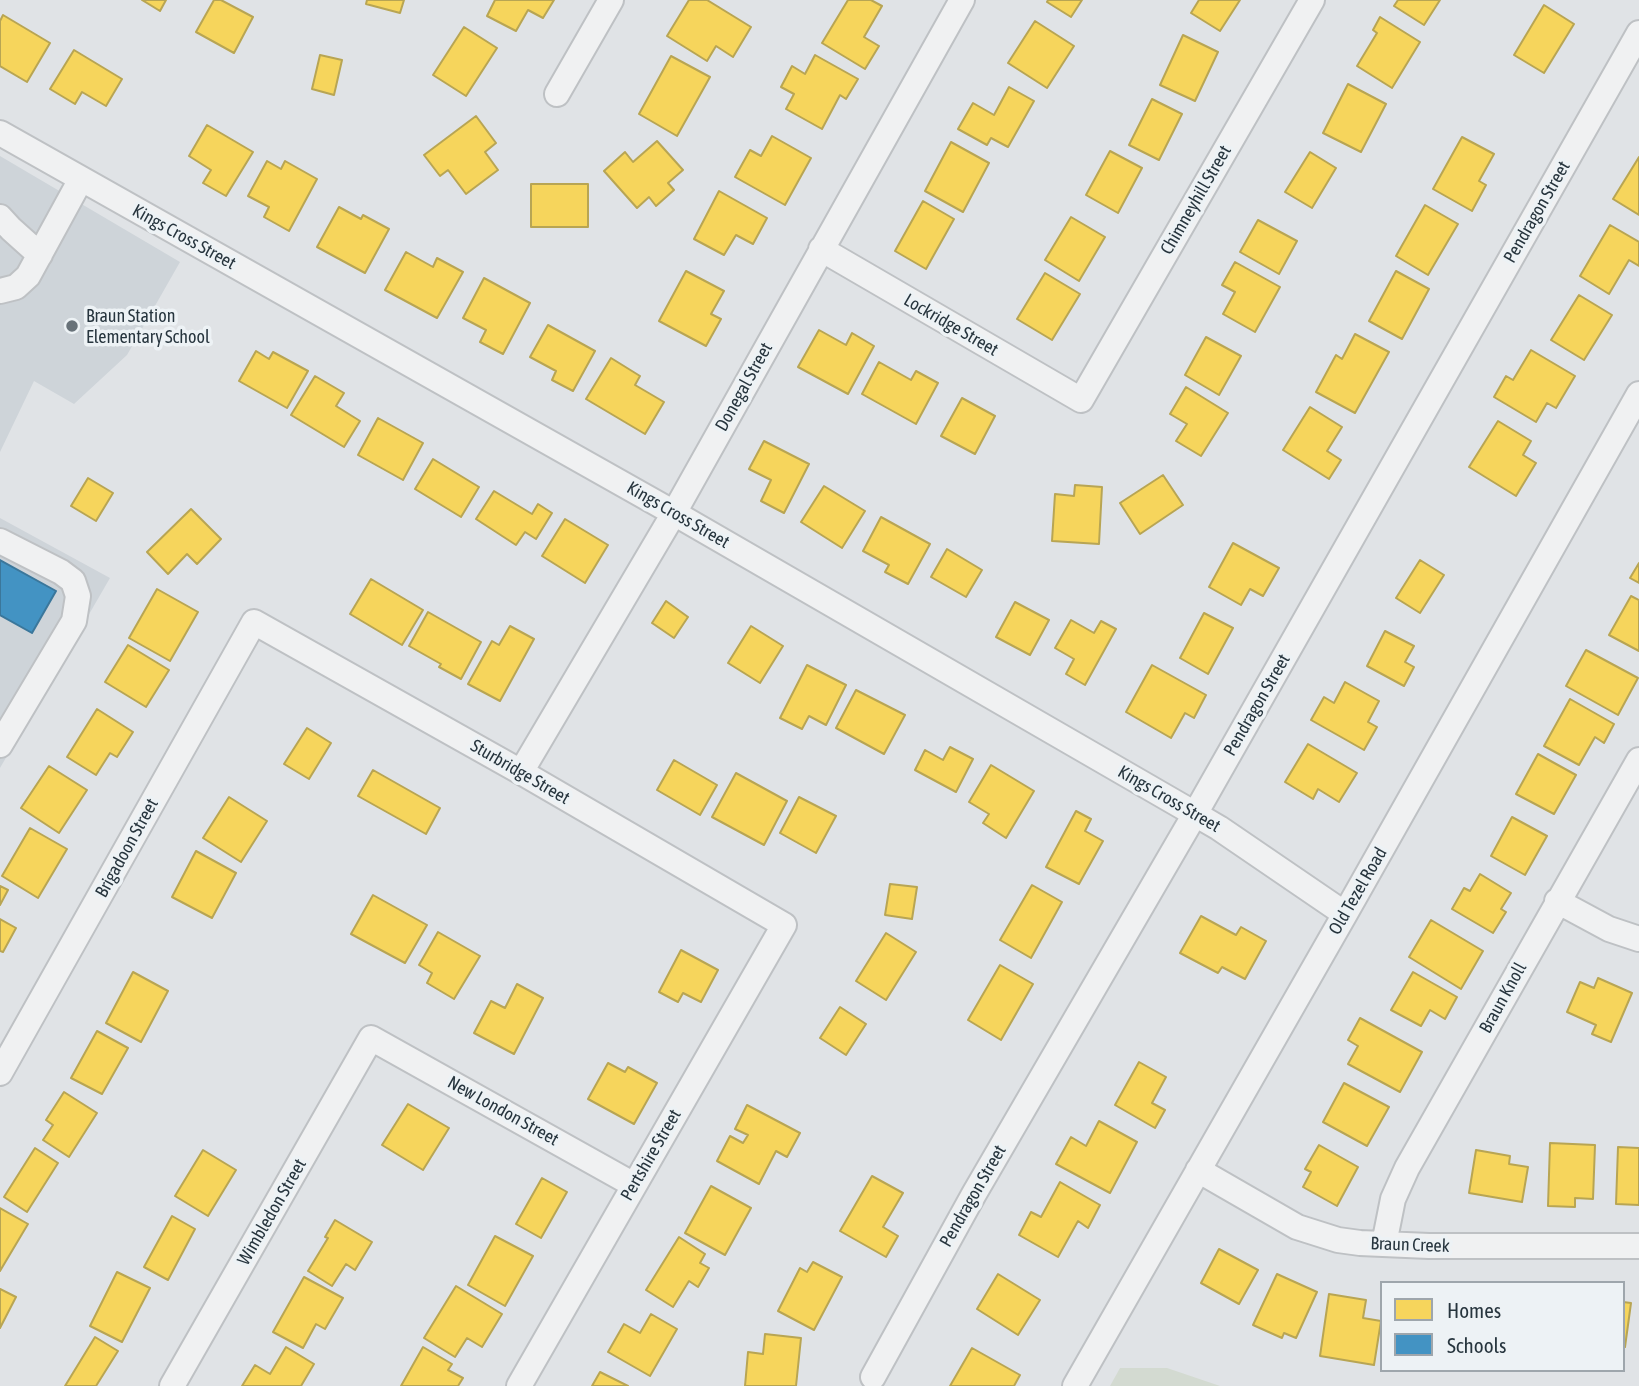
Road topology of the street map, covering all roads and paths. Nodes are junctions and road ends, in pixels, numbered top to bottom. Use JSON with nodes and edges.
{"nodes":[{"id":1,"x":611,"y":0,"type":"edge"},
{"id":2,"x":1312,"y":0,"type":"edge"},
{"id":3,"x":959,"y":1,"type":"edge"},
{"id":4,"x":1639,"y":33,"type":"edge"},
{"id":5,"x":557,"y":94,"type":"dead end"},
{"id":6,"x":0,"y":133,"type":"edge"},
{"id":7,"x":81,"y":179,"type":"junction"},
{"id":8,"x":0,"y":217,"type":"edge"},
{"id":9,"x":821,"y":250,"type":"junction"},
{"id":10,"x":40,"y":255,"type":"junction"},
{"id":11,"x":0,"y":291,"type":"edge"},
{"id":12,"x":1639,"y":394,"type":"edge"},
{"id":13,"x":1081,"y":400,"type":"joint"},
{"id":14,"x":674,"y":513,"type":"junction"},
{"id":15,"x":0,"y":541,"type":"edge"},
{"id":16,"x":254,"y":622,"type":"joint"},
{"id":17,"x":0,"y":746,"type":"edge"},
{"id":18,"x":1639,"y":760,"type":"edge"},
{"id":19,"x":521,"y":772,"type":"junction"},
{"id":20,"x":1195,"y":814,"type":"junction"},
{"id":21,"x":1558,"y":901,"type":"junction"},
{"id":22,"x":1345,"y":914,"type":"junction"},
{"id":23,"x":784,"y":925,"type":"joint"},
{"id":24,"x":1639,"y":939,"type":"edge"},
{"id":25,"x":371,"y":1038,"type":"joint"},
{"id":26,"x":0,"y":1073,"type":"edge"},
{"id":27,"x":1198,"y":1170,"type":"junction"},
{"id":28,"x":634,"y":1185,"type":"junction"},
{"id":29,"x":1384,"y":1244,"type":"junction"},
{"id":30,"x":1639,"y":1246,"type":"edge"},
{"id":31,"x":873,"y":1377,"type":"dead end"},
{"id":32,"x":172,"y":1386,"type":"edge"},
{"id":33,"x":519,"y":1386,"type":"edge"},
{"id":34,"x":1075,"y":1386,"type":"edge"}],
"edges":[{"from":1,"to":5,"type":"street"},
{"from":2,"to":13,"type":"street","name":"Chimneyhill Street"},
{"from":3,"to":9,"type":"street","name":"Donegal Street"},
{"from":4,"to":20,"type":"street","name":"Pendragon Street"},
{"from":6,"to":7,"type":"street","name":"Kings Cross Street"},
{"from":7,"to":10,"type":"street"},
{"from":7,"to":14,"type":"street","name":"Kings Cross Street"},
{"from":8,"to":10,"type":"street"},
{"from":9,"to":13,"type":"street","name":"Lockridge Street"},
{"from":9,"to":14,"type":"street","name":"Donegal Street"},
{"from":10,"to":11,"type":"street"},
{"from":12,"to":22,"type":"street","name":"Old Tezel Road"},
{"from":14,"to":19,"type":"street","name":"Donegal Street"},
{"from":14,"to":20,"type":"street","name":"Kings Cross Street"},
{"from":15,"to":17,"type":"street"},
{"from":16,"to":19,"type":"street","name":"Sturbridge Street"},
{"from":16,"to":26,"type":"street","name":"Brigadoon Street"},
{"from":18,"to":21,"type":"street","name":"Braun Knoll"},
{"from":19,"to":23,"type":"street","name":"Sturbridge Street"},
{"from":20,"to":22,"type":"street","name":"Kings Cross Street"},
{"from":20,"to":31,"type":"street","name":"Pendragon Street"},
{"from":21,"to":24,"type":"street"},
{"from":21,"to":29,"type":"street","name":"Braun Knoll"},
{"from":22,"to":27,"type":"street","name":"Old Tezel Road"},
{"from":23,"to":28,"type":"street","name":"Pertshire Street"},
{"from":25,"to":28,"type":"street","name":"New London Street"},
{"from":25,"to":32,"type":"street","name":"Wimbledon Street"},
{"from":27,"to":29,"type":"street","name":"Braun Creek"},
{"from":27,"to":34,"type":"street","name":"Old Tezel Road"},
{"from":28,"to":33,"type":"street","name":"Pertshire Street"},
{"from":29,"to":30,"type":"street","name":"Braun Creek"}]}
